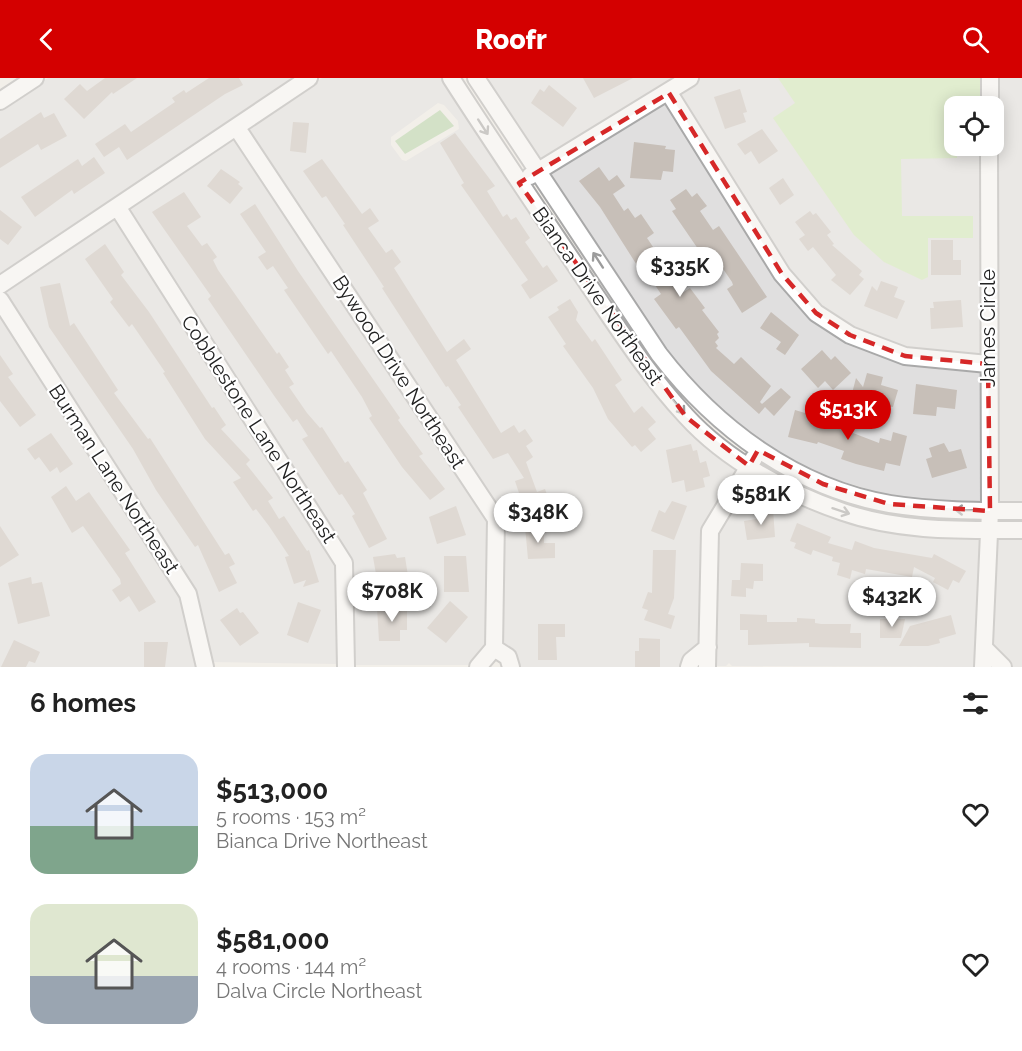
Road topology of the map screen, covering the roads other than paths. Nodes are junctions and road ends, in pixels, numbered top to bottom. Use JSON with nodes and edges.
{"nodes":[{"id":1,"x":34,"y":78,"type":"edge"},
{"id":2,"x":309,"y":78,"type":"edge"},
{"id":3,"x":451,"y":78,"type":"edge"},
{"id":4,"x":476,"y":78,"type":"edge"},
{"id":5,"x":690,"y":78,"type":"edge"},
{"id":6,"x":990,"y":78,"type":"edge"},
{"id":7,"x":669,"y":93,"type":"junction"},
{"id":8,"x":990,"y":96,"type":"edge"},
{"id":9,"x":0,"y":101,"type":"edge"},
{"id":10,"x":237,"y":128,"type":"junction"},
{"id":11,"x":989,"y":156,"type":"edge"},
{"id":12,"x":538,"y":171,"type":"junction"},
{"id":13,"x":519,"y":183,"type":"junction"},
{"id":14,"x":117,"y":208,"type":"junction"},
{"id":15,"x":0,"y":285,"type":"edge"},
{"id":16,"x":0,"y":300,"type":"edge"},
{"id":17,"x":637,"y":320,"type":"junction"},
{"id":18,"x":620,"y":331,"type":"junction"},
{"id":19,"x":988,"y":364,"type":"junction"},
{"id":20,"x":758,"y":450,"type":"junction"},
{"id":21,"x":749,"y":466,"type":"junction"},
{"id":22,"x":990,"y":511,"type":"junction"},
{"id":23,"x":1022,"y":511,"type":"edge"},
{"id":24,"x":989,"y":530,"type":"junction"},
{"id":25,"x":1022,"y":530,"type":"edge"},
{"id":26,"x":708,"y":647,"type":"junction"},
{"id":27,"x":494,"y":648,"type":"junction"},
{"id":28,"x":984,"y":648,"type":"junction"},
{"id":29,"x":205,"y":667,"type":"edge"},
{"id":30,"x":346,"y":667,"type":"edge"},
{"id":31,"x":478,"y":667,"type":"edge"},
{"id":32,"x":512,"y":667,"type":"edge"},
{"id":33,"x":689,"y":667,"type":"edge"},
{"id":34,"x":707,"y":667,"type":"edge"},
{"id":35,"x":983,"y":667,"type":"edge"},
{"id":36,"x":1003,"y":667,"type":"edge"}],
"edges":[{"from":1,"to":9,"type":"street"},
{"from":2,"to":10,"type":"street"},
{"from":3,"to":13,"type":"street","name":"Bianca Drive Northeast","one_way":true},
{"from":4,"to":12,"type":"street","name":"Bianca Drive Northeast"},
{"from":5,"to":7,"type":"street"},
{"from":6,"to":8,"type":"street"},
{"from":7,"to":12,"type":"street"},
{"from":7,"to":19,"type":"street"},
{"from":10,"to":14,"type":"street"},
{"from":10,"to":27,"type":"street","name":"Bywood Drive Northeast"},
{"from":11,"to":19,"type":"street","name":"James Circle"},
{"from":12,"to":13,"type":"street"},
{"from":17,"to":12,"type":"street","name":"Bianca Drive Northeast","one_way":true},
{"from":13,"to":18,"type":"street","name":"Bianca Drive Northeast"},
{"from":14,"to":15,"type":"street"},
{"from":14,"to":30,"type":"street","name":"Cobblestone Lane Northeast"},
{"from":16,"to":29,"type":"street","name":"Burman Lane Northeast"},
{"from":17,"to":18,"type":"street"},
{"from":17,"to":20,"type":"street","name":"Bianca Drive Northeast"},
{"from":18,"to":21,"type":"street","name":"Bianca Drive Northeast","one_way":true},
{"from":19,"to":22,"type":"street","name":"James Circle"},
{"from":20,"to":21,"type":"street"},
{"from":22,"to":20,"type":"street","name":"Bianca Drive Northeast","one_way":true},
{"from":21,"to":24,"type":"street","name":"Bianca Drive Northeast","one_way":true},
{"from":21,"to":26,"type":"street"},
{"from":22,"to":23,"type":"street","name":"Bianca Drive Northeast"},
{"from":22,"to":24,"type":"street","name":"James Circle"},
{"from":24,"to":25,"type":"street","name":"Bianca Drive Northeast"},
{"from":24,"to":28,"type":"street","name":"James Circle"},
{"from":26,"to":33,"type":"street"},
{"from":26,"to":34,"type":"street"},
{"from":27,"to":31,"type":"street"},
{"from":27,"to":32,"type":"street"},
{"from":28,"to":35,"type":"street","name":"James Circle"},
{"from":28,"to":36,"type":"street"}]}
